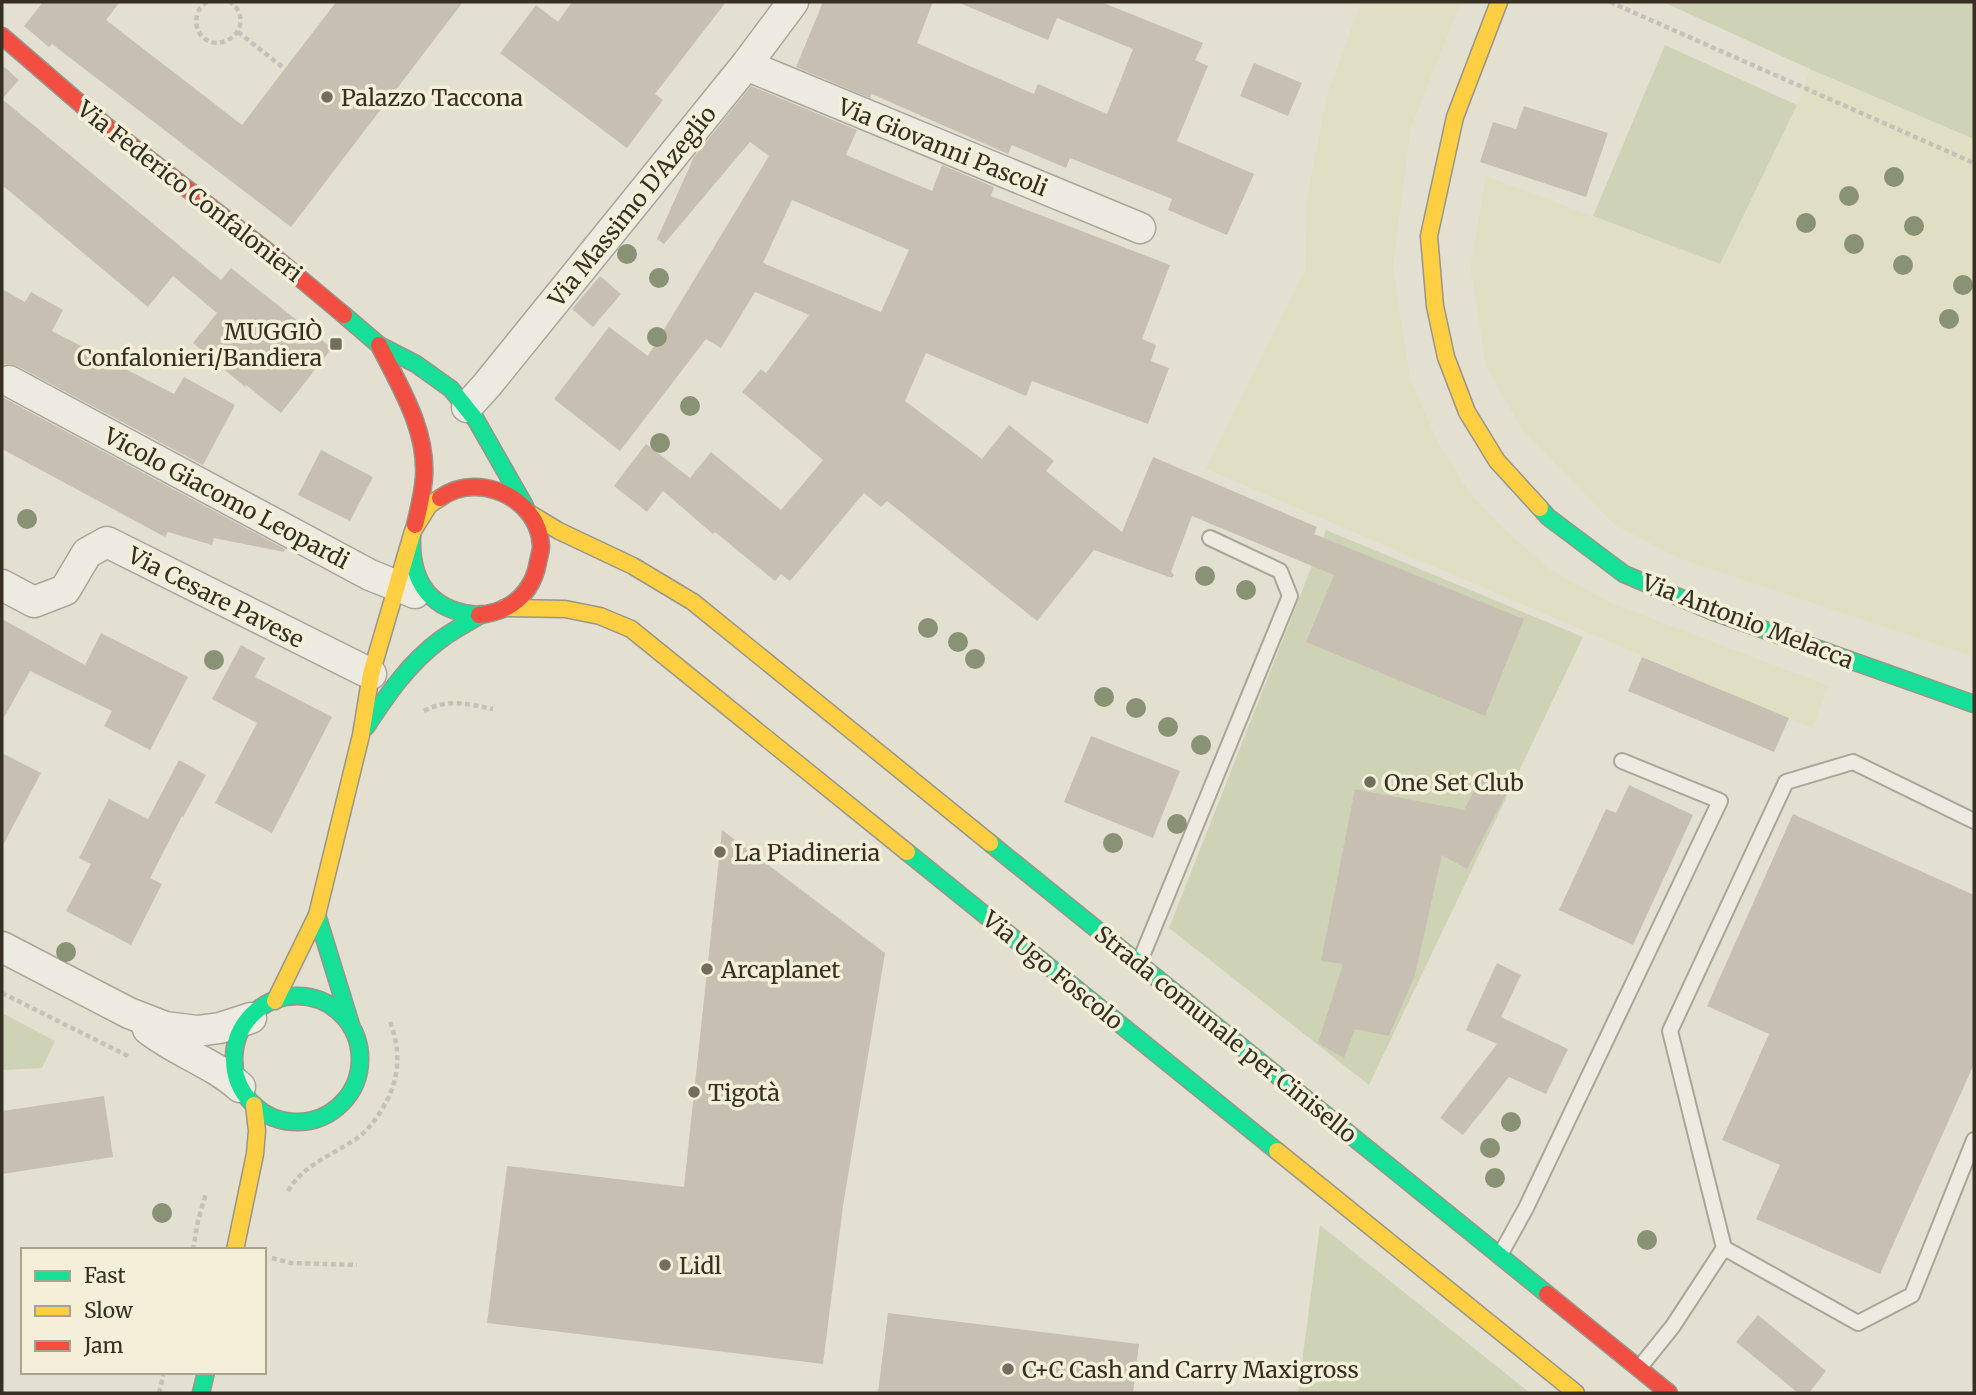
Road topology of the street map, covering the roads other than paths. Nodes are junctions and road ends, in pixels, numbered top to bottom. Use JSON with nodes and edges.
{"nodes":[{"id":1,"x":793,"y":2,"type":"edge"},
{"id":2,"x":1499,"y":2,"type":"edge"},
{"id":3,"x":2,"y":36,"type":"edge"},
{"id":4,"x":746,"y":65,"type":"junction"},
{"id":5,"x":1140,"y":228,"type":"dead end"},
{"id":6,"x":379,"y":345,"type":"junction"},
{"id":7,"x":9,"y":381,"type":"dead end"},
{"id":8,"x":467,"y":407,"type":"junction"},
{"id":9,"x":528,"y":511,"type":"junction"},
{"id":10,"x":413,"y":534,"type":"junction"},
{"id":11,"x":1210,"y":538,"type":"dead end"},
{"id":12,"x":2,"y":585,"type":"edge"},
{"id":13,"x":398,"y":585,"type":"junction"},
{"id":14,"x":504,"y":608,"type":"junction"},
{"id":15,"x":448,"y":609,"type":"junction"},
{"id":16,"x":482,"y":614,"type":"junction"},
{"id":17,"x":371,"y":674,"type":"junction"},
{"id":18,"x":1974,"y":704,"type":"edge"},
{"id":19,"x":361,"y":735,"type":"junction"},
{"id":20,"x":1622,"y":761,"type":"dead end"},
{"id":21,"x":1974,"y":821,"type":"edge"},
{"id":22,"x":317,"y":915,"type":"junction"},
{"id":23,"x":2,"y":947,"type":"edge"},
{"id":24,"x":1139,"y":963,"type":"junction"},
{"id":25,"x":275,"y":1000,"type":"junction"},
{"id":26,"x":129,"y":1013,"type":"junction"},
{"id":27,"x":250,"y":1018,"type":"junction"},
{"id":28,"x":351,"y":1026,"type":"junction"},
{"id":29,"x":247,"y":1096,"type":"junction"},
{"id":30,"x":307,"y":1122,"type":"junction"},
{"id":31,"x":292,"y":1139,"type":"dead end"},
{"id":32,"x":1974,"y":1140,"type":"edge"},
{"id":33,"x":269,"y":1167,"type":"dead end"},
{"id":34,"x":243,"y":1217,"type":"junction"},
{"id":35,"x":235,"y":1248,"type":"edge"},
{"id":36,"x":1724,"y":1248,"type":"junction"},
{"id":37,"x":1500,"y":1256,"type":"junction"},
{"id":38,"x":1639,"y":1369,"type":"junction"},
{"id":39,"x":206,"y":1374,"type":"edge"},
{"id":40,"x":201,"y":1393,"type":"edge"},
{"id":41,"x":1576,"y":1393,"type":"edge"},
{"id":42,"x":1669,"y":1393,"type":"edge"}],
"edges":[{"from":1,"to":4,"type":"street","name":"Via Massimo D'Azeglio"},
{"from":2,"to":18,"type":"street","name":"Via Antonio Melacca"},
{"from":3,"to":6,"type":"street","name":"Via Federico Confalonieri"},
{"from":4,"to":5,"type":"street","name":"Via Giovanni Pascoli"},
{"from":4,"to":8,"type":"street","name":"Via Massimo D'Azeglio"},
{"from":6,"to":8,"type":"street","name":"Via Federico Confalonieri"},
{"from":6,"to":10,"type":"street","name":"Via Federico Confalonieri"},
{"from":7,"to":13,"type":"street","name":"Vicolo Giacomo Leopardi"},
{"from":8,"to":9,"type":"street","name":"Via Federico Confalonieri"},
{"from":9,"to":10,"type":"street"},
{"from":9,"to":14,"type":"street"},
{"from":9,"to":24,"type":"street","name":"Strada comunale per Cinisello"},
{"from":10,"to":13,"type":"street"},
{"from":10,"to":15,"type":"street"},
{"from":11,"to":24,"type":"lane"},
{"from":12,"to":17,"type":"street","name":"Via Cesare Pavese"},
{"from":13,"to":15,"type":"street","name":"Vicolo Giacomo Leopardi"},
{"from":13,"to":17,"type":"street"},
{"from":14,"to":16,"type":"street"},
{"from":14,"to":41,"type":"street","name":"Via Ugo Foscolo"},
{"from":15,"to":16,"type":"street"},
{"from":16,"to":19,"type":"street"},
{"from":17,"to":19,"type":"street"},
{"from":19,"to":22,"type":"street"},
{"from":20,"to":37,"type":"lane"},
{"from":21,"to":36,"type":"lane"},
{"from":22,"to":25,"type":"street"},
{"from":22,"to":28,"type":"street"},
{"from":23,"to":26,"type":"street"},
{"from":24,"to":37,"type":"street","name":"Strada comunale per Cinisello"},
{"from":25,"to":27,"type":"street"},
{"from":25,"to":28,"type":"street"},
{"from":26,"to":27,"type":"street"},
{"from":26,"to":29,"type":"street"},
{"from":27,"to":29,"type":"street"},
{"from":28,"to":30,"type":"street"},
{"from":29,"to":30,"type":"street"},
{"from":29,"to":34,"type":"street"},
{"from":30,"to":31,"type":"street"},
{"from":32,"to":36,"type":"lane"},
{"from":33,"to":34,"type":"street"},
{"from":34,"to":35,"type":"street"},
{"from":36,"to":38,"type":"lane"},
{"from":37,"to":38,"type":"street","name":"Strada comunale per Cinisello"},
{"from":38,"to":42,"type":"street","name":"Strada comunale per Cinisello"},
{"from":39,"to":40,"type":"street"}]}
